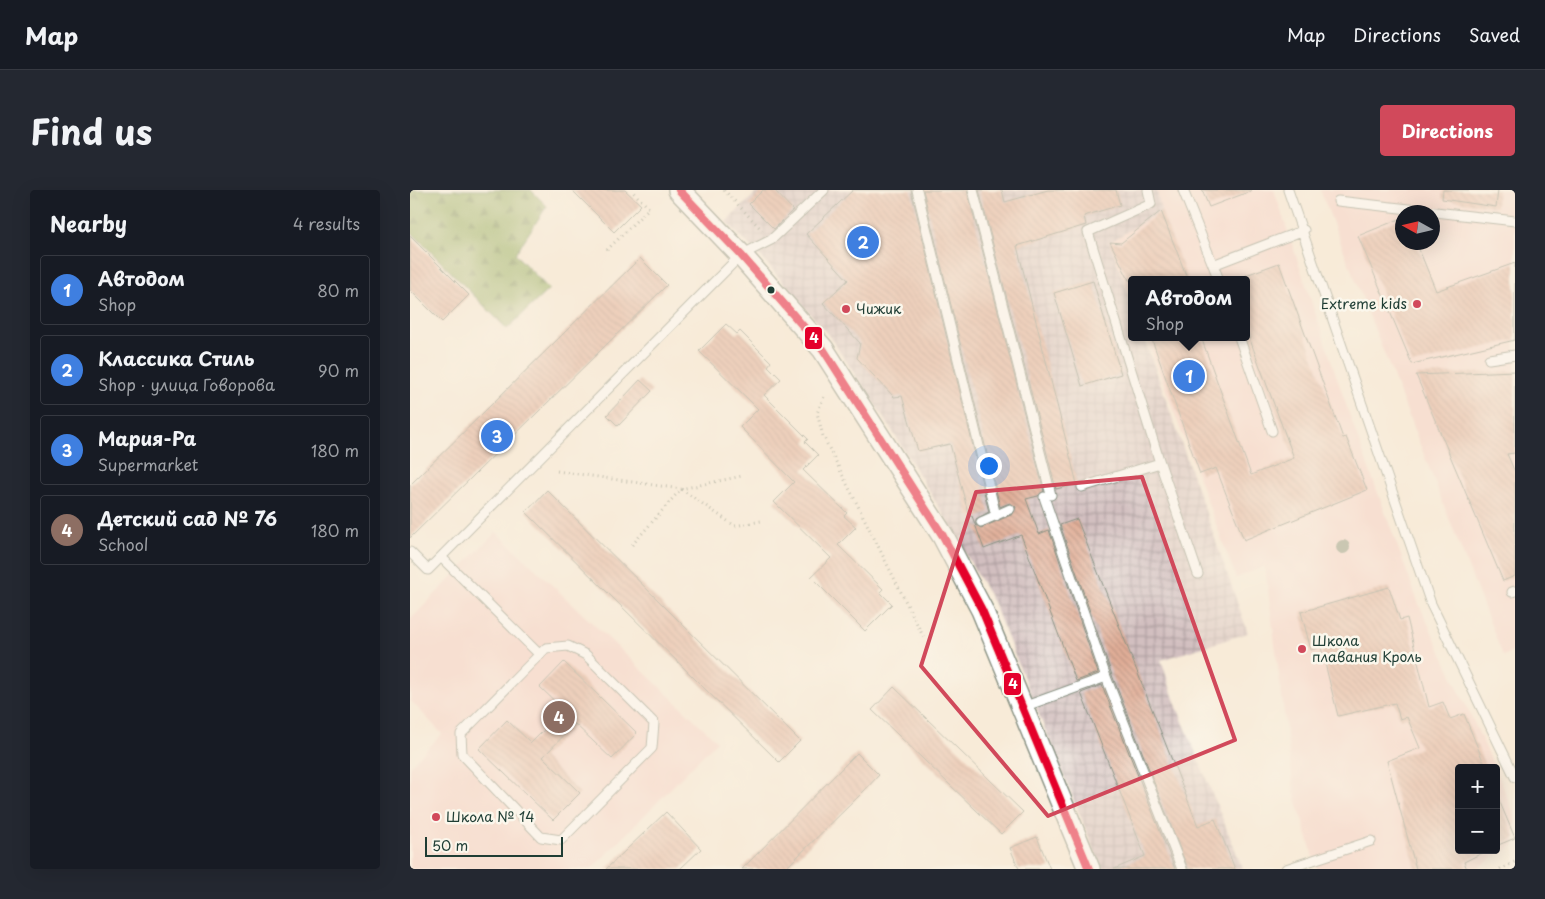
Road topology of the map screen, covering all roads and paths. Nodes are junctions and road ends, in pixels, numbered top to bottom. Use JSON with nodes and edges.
{"nodes":[{"id":1,"x":631,"y":190,"type":"edge"},
{"id":2,"x":679,"y":190,"type":"edge"},
{"id":3,"x":724,"y":190,"type":"edge"},
{"id":4,"x":824,"y":190,"type":"edge"},
{"id":5,"x":917,"y":190,"type":"edge"},
{"id":6,"x":973,"y":190,"type":"edge"},
{"id":7,"x":1148,"y":190,"type":"edge"},
{"id":8,"x":1183,"y":190,"type":"edge"},
{"id":9,"x":1288,"y":190,"type":"edge"},
{"id":10,"x":1338,"y":201,"type":"dead end"},
{"id":11,"x":1515,"y":221,"type":"edge"},
{"id":12,"x":1304,"y":230,"type":"junction"},
{"id":13,"x":771,"y":240,"type":"junction"},
{"id":14,"x":607,"y":250,"type":"dead end"},
{"id":15,"x":741,"y":255,"type":"junction"},
{"id":16,"x":1213,"y":265,"type":"junction"},
{"id":17,"x":1217,"y":276,"type":"edge"},
{"id":18,"x":1240,"y":341,"type":"edge"},
{"id":19,"x":1515,"y":355,"type":"edge"},
{"id":20,"x":1489,"y":359,"type":"dead end"},
{"id":21,"x":824,"y":397,"type":"dead end"},
{"id":22,"x":1272,"y":431,"type":"dead end"},
{"id":23,"x":1160,"y":464,"type":"junction"},
{"id":24,"x":557,"y":471,"type":"dead end"},
{"id":25,"x":742,"y":476,"type":"dead end"},
{"id":26,"x":1082,"y":486,"type":"dead end"},
{"id":27,"x":681,"y":489,"type":"junction"},
{"id":28,"x":1010,"y":509,"type":"dead end"},
{"id":29,"x":996,"y":516,"type":"junction"},
{"id":30,"x":761,"y":521,"type":"dead end"},
{"id":31,"x":981,"y":522,"type":"dead end"},
{"id":32,"x":632,"y":545,"type":"dead end"},
{"id":33,"x":410,"y":552,"type":"edge"},
{"id":34,"x":441,"y":557,"type":"junction"},
{"id":35,"x":1198,"y":574,"type":"dead end"},
{"id":36,"x":924,"y":638,"type":"dead end"},
{"id":37,"x":540,"y":655,"type":"junction"},
{"id":38,"x":1106,"y":677,"type":"junction"},
{"id":39,"x":1022,"y":707,"type":"junction"},
{"id":40,"x":1515,"y":777,"type":"edge"},
{"id":41,"x":1372,"y":841,"type":"dead end"},
{"id":42,"x":1515,"y":862,"type":"edge"},
{"id":43,"x":1089,"y":869,"type":"edge"},
{"id":44,"x":1182,"y":869,"type":"edge"},
{"id":45,"x":1286,"y":869,"type":"edge"},
{"id":46,"x":1500,"y":869,"type":"edge"}],
"edges":[{"from":1,"to":14,"type":"path"},
{"from":2,"to":15,"type":"street"},
{"from":3,"to":13,"type":"path"},
{"from":4,"to":13,"type":"lane"},
{"from":5,"to":29,"type":"lane"},
{"from":6,"to":38,"type":"lane"},
{"from":7,"to":23,"type":"lane"},
{"from":8,"to":16,"type":"lane"},
{"from":9,"to":12,"type":"lane"},
{"from":10,"to":11,"type":"lane"},
{"from":12,"to":16,"type":"lane"},
{"from":12,"to":40,"type":"lane"},
{"from":13,"to":15,"type":"lane"},
{"from":15,"to":34,"type":"lane"},
{"from":15,"to":39,"type":"street"},
{"from":16,"to":17,"type":"lane"},
{"from":18,"to":22,"type":"lane"},
{"from":19,"to":20,"type":"lane"},
{"from":21,"to":36,"type":"path"},
{"from":23,"to":26,"type":"lane"},
{"from":23,"to":35,"type":"lane"},
{"from":24,"to":27,"type":"path"},
{"from":25,"to":27,"type":"path"},
{"from":27,"to":30,"type":"path"},
{"from":27,"to":32,"type":"path"},
{"from":28,"to":29,"type":"lane"},
{"from":29,"to":31,"type":"lane"},
{"from":33,"to":34,"type":"lane"},
{"from":34,"to":37,"type":"lane"},
{"from":37,"to":37,"type":"lane"},
{"from":38,"to":39,"type":"lane"},
{"from":38,"to":44,"type":"lane"},
{"from":39,"to":43,"type":"street"},
{"from":41,"to":45,"type":"lane"},
{"from":42,"to":46,"type":"path"}]}
